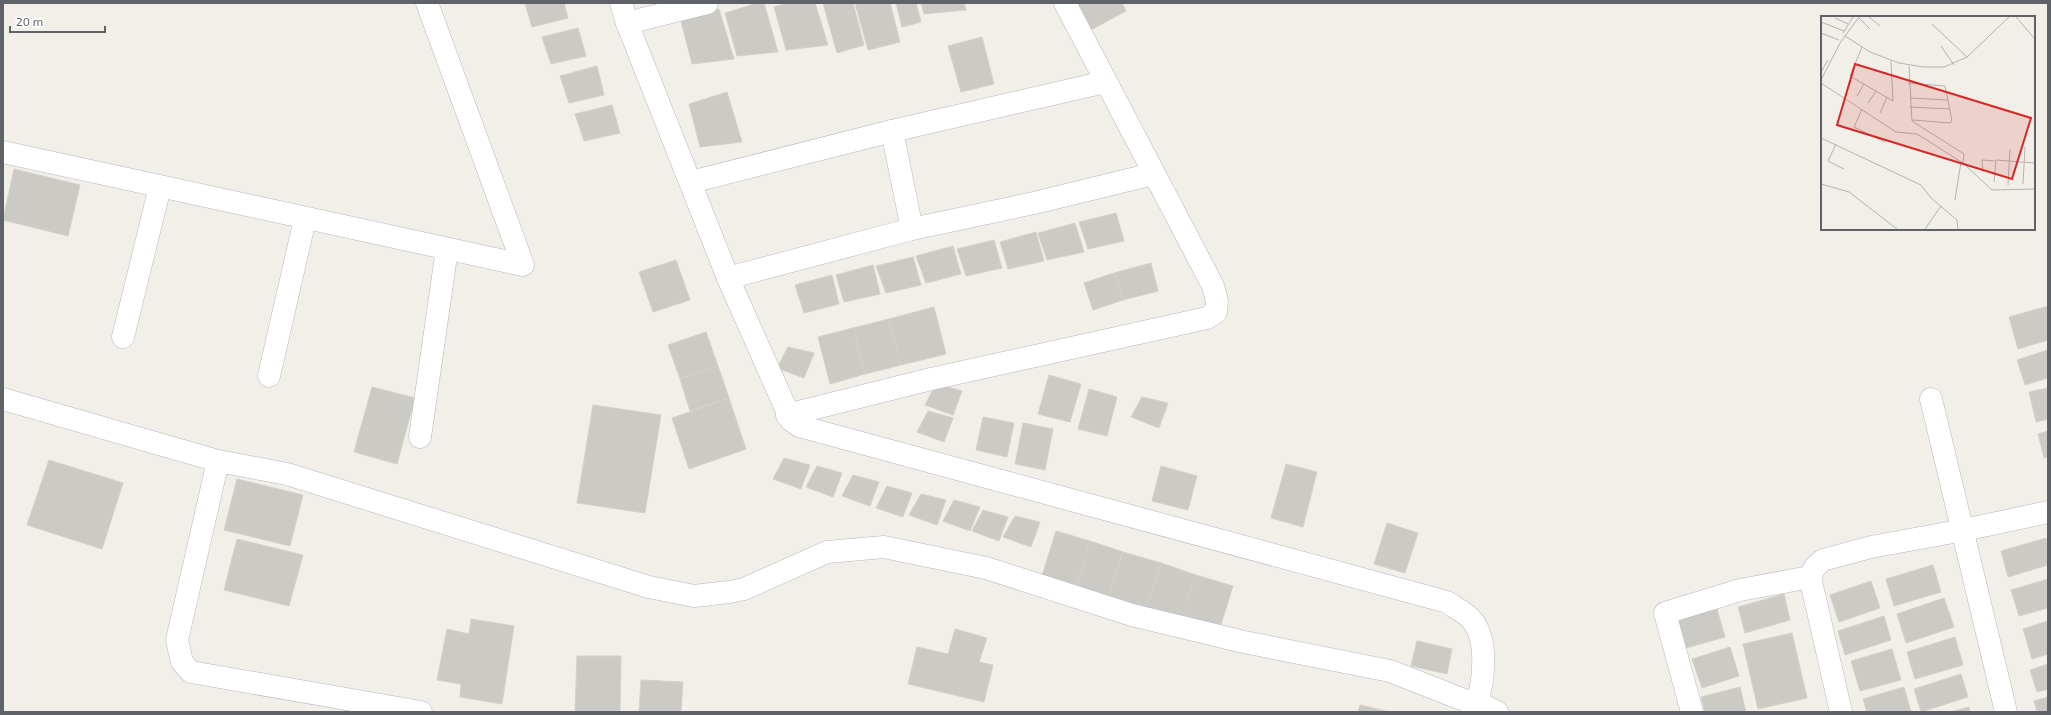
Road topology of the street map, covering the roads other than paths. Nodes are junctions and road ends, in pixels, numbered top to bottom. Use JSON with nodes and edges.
{"nodes":[{"id":1,"x":427,"y":3,"type":"edge"},
{"id":2,"x":707,"y":3,"type":"edge"},
{"id":3,"x":1065,"y":3,"type":"edge"},
{"id":4,"x":624,"y":13,"type":"edge"},
{"id":5,"x":1105,"y":82,"type":"junction"},
{"id":6,"x":892,"y":131,"type":"junction"},
{"id":7,"x":3,"y":152,"type":"edge"},
{"id":8,"x":1153,"y":174,"type":"junction"},
{"id":9,"x":691,"y":182,"type":"junction"},
{"id":10,"x":160,"y":187,"type":"junction"},
{"id":11,"x":305,"y":219,"type":"junction"},
{"id":12,"x":912,"y":229,"type":"junction"},
{"id":13,"x":448,"y":249,"type":"junction"},
{"id":14,"x":728,"y":278,"type":"junction"},
{"id":15,"x":123,"y":337,"type":"dead end"},
{"id":16,"x":269,"y":376,"type":"dead end"},
{"id":17,"x":1931,"y":398,"type":"dead end"},
{"id":18,"x":3,"y":399,"type":"edge"},
{"id":19,"x":787,"y":415,"type":"junction"},
{"id":20,"x":420,"y":437,"type":"dead end"},
{"id":21,"x":218,"y":461,"type":"junction"},
{"id":22,"x":2048,"y":512,"type":"edge"},
{"id":23,"x":1964,"y":530,"type":"junction"},
{"id":24,"x":1810,"y":577,"type":"junction"},
{"id":25,"x":1477,"y":702,"type":"junction"},
{"id":26,"x":1449,"y":703,"type":"edge"},
{"id":27,"x":421,"y":712,"type":"edge"},
{"id":28,"x":1497,"y":712,"type":"edge"},
{"id":29,"x":1692,"y":712,"type":"edge"},
{"id":30,"x":1841,"y":712,"type":"edge"},
{"id":31,"x":2006,"y":712,"type":"edge"}],
"edges":[{"from":1,"to":13,"type":"street"},
{"from":2,"to":4,"type":"street"},
{"from":3,"to":5,"type":"street"},
{"from":4,"to":9,"type":"street"},
{"from":5,"to":6,"type":"street"},
{"from":5,"to":8,"type":"street"},
{"from":6,"to":9,"type":"street"},
{"from":6,"to":12,"type":"street"},
{"from":7,"to":10,"type":"street"},
{"from":8,"to":12,"type":"street"},
{"from":8,"to":19,"type":"street"},
{"from":9,"to":14,"type":"street"},
{"from":10,"to":11,"type":"street"},
{"from":10,"to":15,"type":"street"},
{"from":11,"to":13,"type":"street"},
{"from":11,"to":16,"type":"street"},
{"from":12,"to":14,"type":"street"},
{"from":13,"to":20,"type":"street"},
{"from":14,"to":19,"type":"street"},
{"from":17,"to":23,"type":"street"},
{"from":18,"to":21,"type":"street"},
{"from":19,"to":25,"type":"street"},
{"from":21,"to":26,"type":"street"},
{"from":21,"to":27,"type":"street"},
{"from":22,"to":23,"type":"street"},
{"from":23,"to":24,"type":"street"},
{"from":23,"to":31,"type":"street"},
{"from":24,"to":29,"type":"street"},
{"from":24,"to":30,"type":"street"},
{"from":25,"to":26,"type":"street"},
{"from":25,"to":28,"type":"street"}]}
